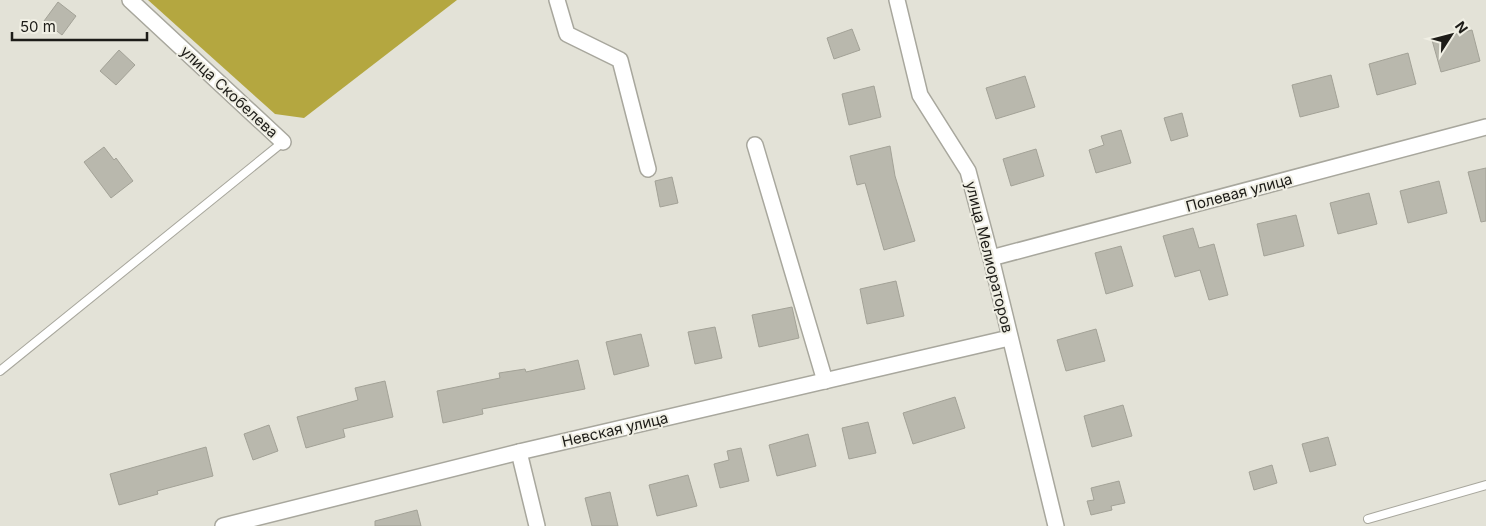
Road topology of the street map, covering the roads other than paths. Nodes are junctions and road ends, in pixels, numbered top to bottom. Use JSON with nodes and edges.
{"nodes":[{"id":1,"x":130,"y":0,"type":"edge"},
{"id":2,"x":557,"y":0,"type":"edge"},
{"id":3,"x":897,"y":0,"type":"edge"},
{"id":4,"x":1486,"y":127,"type":"edge"},
{"id":5,"x":284,"y":142,"type":"joint"},
{"id":6,"x":755,"y":145,"type":"dead end"},
{"id":7,"x":648,"y":169,"type":"dead end"},
{"id":8,"x":992,"y":258,"type":"junction"},
{"id":9,"x":1009,"y":338,"type":"junction"},
{"id":10,"x":0,"y":371,"type":"edge"},
{"id":11,"x":825,"y":381,"type":"junction"},
{"id":12,"x":519,"y":452,"type":"junction"},
{"id":13,"x":1486,"y":485,"type":"edge"},
{"id":14,"x":1368,"y":519,"type":"dead end"},
{"id":15,"x":222,"y":526,"type":"edge"},
{"id":16,"x":537,"y":526,"type":"edge"},
{"id":17,"x":1056,"y":526,"type":"edge"}],
"edges":[{"from":1,"to":5,"type":"street","name":"улица Скобелева"},
{"from":2,"to":7,"type":"street"},
{"from":3,"to":8,"type":"street","name":"улица Мелиораторов"},
{"from":4,"to":8,"type":"street","name":"Полевая улица"},
{"from":5,"to":10,"type":"lane"},
{"from":6,"to":11,"type":"street"},
{"from":8,"to":9,"type":"street","name":"улица Мелиораторов"},
{"from":9,"to":11,"type":"street","name":"Невская улица"},
{"from":9,"to":17,"type":"street","name":"улица Мелиораторов"},
{"from":11,"to":12,"type":"street","name":"Невская улица"},
{"from":12,"to":15,"type":"street","name":"Невская улица"},
{"from":12,"to":16,"type":"street"},
{"from":13,"to":14,"type":"lane"}]}
